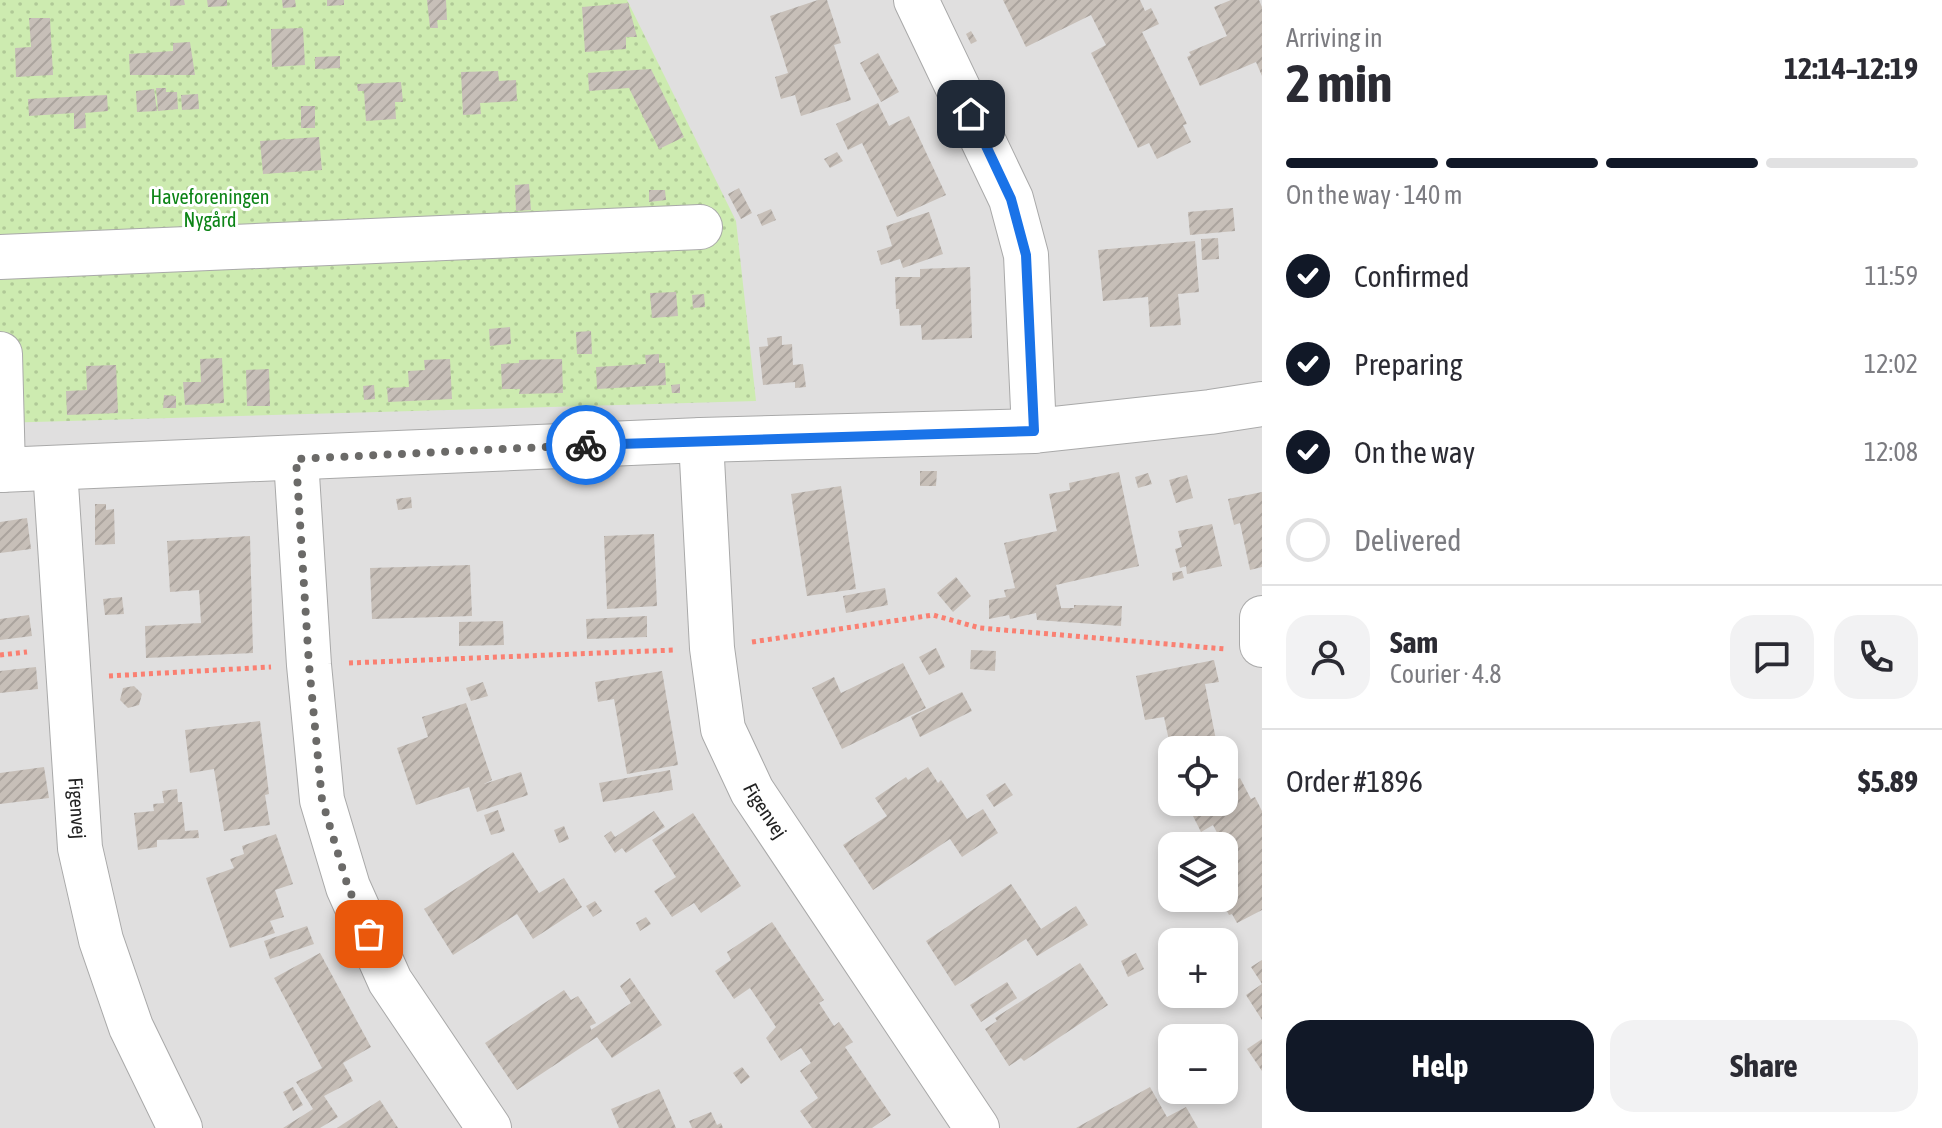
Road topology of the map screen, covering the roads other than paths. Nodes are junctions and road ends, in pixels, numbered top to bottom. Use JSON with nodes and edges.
{"nodes":[{"id":1,"x":916,"y":0,"type":"edge"},
{"id":2,"x":700,"y":227,"type":"dead end"},
{"id":3,"x":0,"y":257,"type":"edge"},
{"id":4,"x":0,"y":354,"type":"edge"},
{"id":5,"x":1262,"y":404,"type":"edge"},
{"id":6,"x":1034,"y":431,"type":"junction"},
{"id":7,"x":701,"y":440,"type":"junction"},
{"id":8,"x":296,"y":459,"type":"junction"},
{"id":9,"x":55,"y":469,"type":"junction"},
{"id":10,"x":2,"y":470,"type":"edge"},
{"id":11,"x":1262,"y":618,"type":"edge"},
{"id":12,"x":1246,"y":648,"type":"edge"},
{"id":13,"x":180,"y":1128,"type":"edge"},
{"id":14,"x":489,"y":1128,"type":"edge"},
{"id":15,"x":977,"y":1128,"type":"edge"}],
"edges":[{"from":1,"to":6,"type":"street"},
{"from":2,"to":3,"type":"street"},
{"from":4,"to":10,"type":"street"},
{"from":5,"to":6,"type":"street"},
{"from":6,"to":7,"type":"street"},
{"from":7,"to":8,"type":"street"},
{"from":7,"to":15,"type":"street","name":"Figenvej"},
{"from":8,"to":9,"type":"street"},
{"from":8,"to":14,"type":"street"},
{"from":9,"to":10,"type":"street"},
{"from":9,"to":13,"type":"street","name":"Figenvej"},
{"from":11,"to":12,"type":"street"}]}
